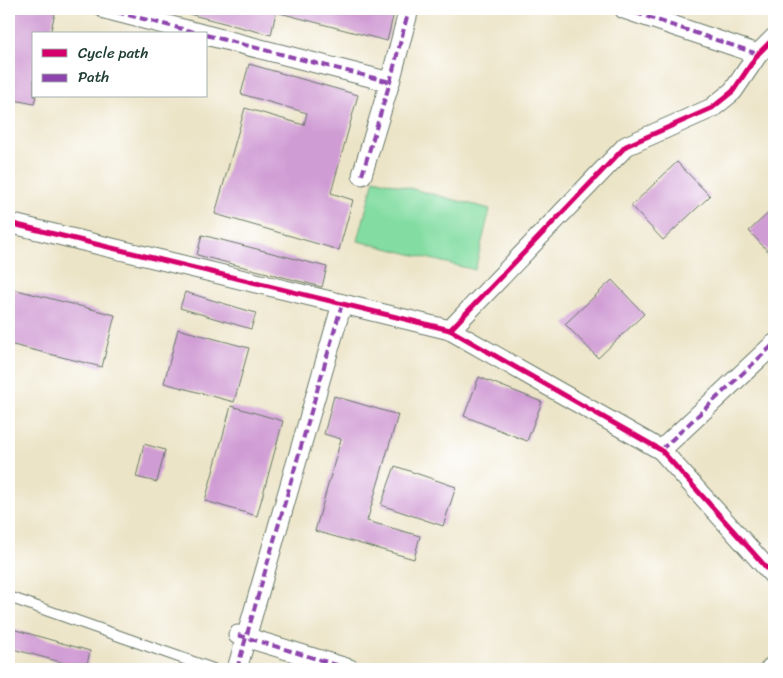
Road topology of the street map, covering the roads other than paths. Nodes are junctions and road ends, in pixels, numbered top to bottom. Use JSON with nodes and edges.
{"nodes":[{"id":1,"x":105,"y":9,"type":"edge"},
{"id":2,"x":408,"y":9,"type":"edge"},
{"id":3,"x":624,"y":9,"type":"edge"},
{"id":4,"x":194,"y":32,"type":"edge"},
{"id":5,"x":208,"y":36,"type":"edge"},
{"id":6,"x":774,"y":38,"type":"edge"},
{"id":7,"x":758,"y":54,"type":"junction"},
{"id":8,"x":390,"y":82,"type":"junction"},
{"id":9,"x":362,"y":175,"type":"dead end"},
{"id":10,"x":9,"y":223,"type":"edge"},
{"id":11,"x":342,"y":304,"type":"junction"},
{"id":12,"x":450,"y":330,"type":"junction"},
{"id":13,"x":774,"y":344,"type":"edge"},
{"id":14,"x":661,"y":450,"type":"junction"},
{"id":15,"x":774,"y":576,"type":"edge"},
{"id":16,"x":9,"y":597,"type":"edge"},
{"id":17,"x":242,"y":637,"type":"junction"},
{"id":18,"x":774,"y":665,"type":"edge"},
{"id":19,"x":213,"y":669,"type":"edge"},
{"id":20,"x":237,"y":669,"type":"edge"},
{"id":21,"x":350,"y":669,"type":"edge"},
{"id":22,"x":770,"y":669,"type":"edge"}],
"edges":[{"from":1,"to":4,"type":"street"},
{"from":2,"to":8,"type":"street"},
{"from":3,"to":7,"type":"street"},
{"from":5,"to":8,"type":"street"},
{"from":6,"to":7,"type":"street"},
{"from":7,"to":12,"type":"street"},
{"from":8,"to":9,"type":"street"},
{"from":10,"to":11,"type":"street"},
{"from":11,"to":12,"type":"street"},
{"from":11,"to":17,"type":"street"},
{"from":12,"to":14,"type":"street"},
{"from":13,"to":14,"type":"street"},
{"from":14,"to":15,"type":"street"},
{"from":16,"to":19,"type":"lane"},
{"from":17,"to":20,"type":"street"},
{"from":17,"to":21,"type":"street"},
{"from":18,"to":22,"type":"street"}]}
